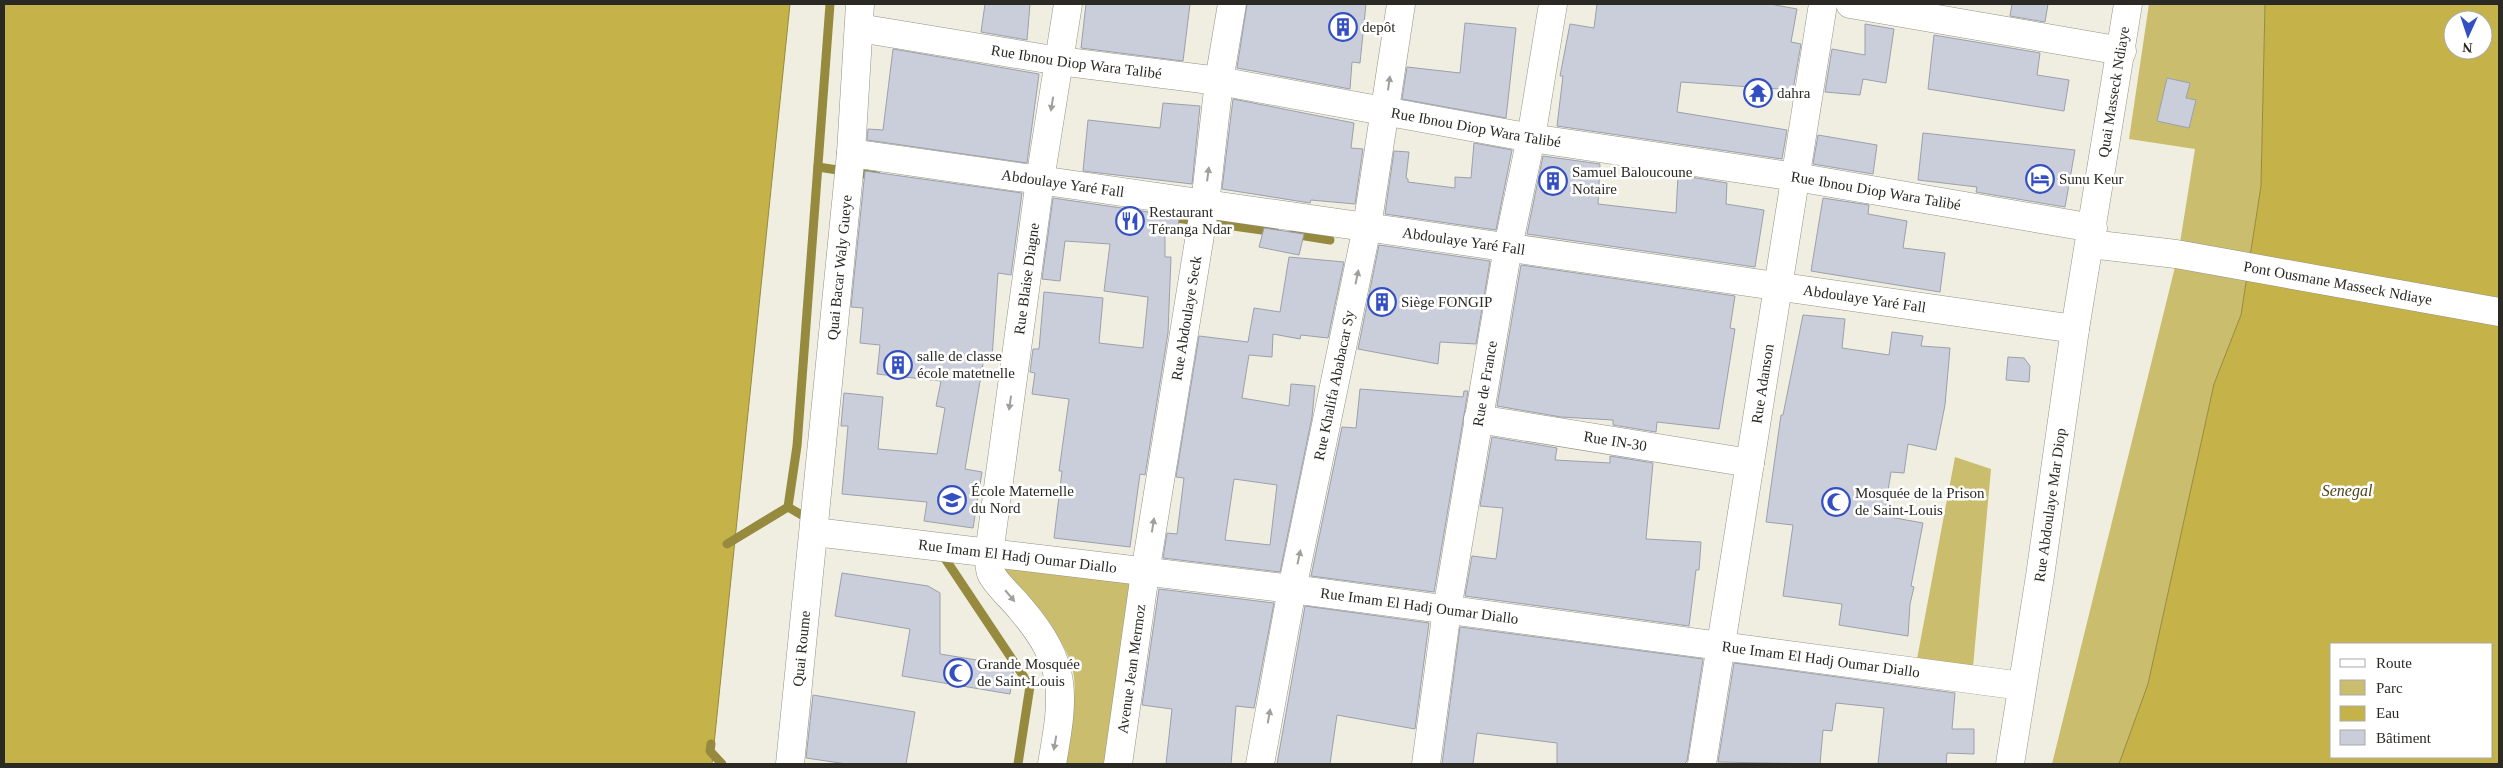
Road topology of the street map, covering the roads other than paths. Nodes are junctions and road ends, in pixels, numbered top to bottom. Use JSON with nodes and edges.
{"nodes":[{"id":1,"x":1068,"y":4,"type":"edge"},
{"id":2,"x":1232,"y":4,"type":"edge"},
{"id":3,"x":1401,"y":4,"type":"edge"},
{"id":4,"x":1553,"y":4,"type":"edge"},
{"id":5,"x":1823,"y":4,"type":"edge"},
{"id":6,"x":1850,"y":4,"type":"edge"},
{"id":7,"x":2128,"y":4,"type":"edge"},
{"id":8,"x":860,"y":16,"type":"edge"},
{"id":9,"x":2122,"y":51,"type":"junction"},
{"id":10,"x":1059,"y":60,"type":"junction"},
{"id":11,"x":1219,"y":81,"type":"junction"},
{"id":12,"x":1385,"y":111,"type":"junction"},
{"id":13,"x":1531,"y":138,"type":"junction"},
{"id":14,"x":851,"y":153,"type":"junction"},
{"id":15,"x":1796,"y":177,"type":"junction"},
{"id":16,"x":1040,"y":180,"type":"junction"},
{"id":17,"x":1205,"y":204,"type":"junction"},
{"id":18,"x":1367,"y":228,"type":"junction"},
{"id":19,"x":2092,"y":236,"type":"junction"},
{"id":20,"x":1508,"y":247,"type":"junction"},
{"id":21,"x":1778,"y":287,"type":"junction"},
{"id":22,"x":2499,"y":312,"type":"edge"},
{"id":23,"x":2076,"y":329,"type":"junction"},
{"id":24,"x":1478,"y":419,"type":"junction"},
{"id":25,"x":1750,"y":463,"type":"junction"},
{"id":26,"x":815,"y":532,"type":"junction"},
{"id":27,"x":989,"y":554,"type":"junction"},
{"id":28,"x":1145,"y":573,"type":"junction"},
{"id":29,"x":1292,"y":589,"type":"junction"},
{"id":30,"x":1447,"y":610,"type":"junction"},
{"id":31,"x":1721,"y":644,"type":"junction"},
{"id":32,"x":2022,"y":686,"type":"junction"},
{"id":33,"x":790,"y":764,"type":"edge"},
{"id":34,"x":1052,"y":764,"type":"edge"},
{"id":35,"x":1118,"y":764,"type":"edge"},
{"id":36,"x":1260,"y":764,"type":"edge"},
{"id":37,"x":1426,"y":764,"type":"edge"},
{"id":38,"x":1702,"y":764,"type":"edge"},
{"id":39,"x":2010,"y":764,"type":"edge"}],
"edges":[{"from":1,"to":10,"type":"street","name":"Rue Blaise Diagne"},
{"from":2,"to":11,"type":"street","name":"Rue Abdoulaye Seck"},
{"from":12,"to":3,"type":"street","name":"Rue Khalifa Ababacar Sy","one_way":true},
{"from":4,"to":13,"type":"street","name":"Rue de France"},
{"from":5,"to":15,"type":"street","name":"Rue Adanson"},
{"from":6,"to":9,"type":"street"},
{"from":7,"to":9,"type":"street","name":"Quai Masseck Ndiaye"},
{"from":8,"to":10,"type":"street","name":"Rue Ibnou Diop Wara Talibé"},
{"from":8,"to":14,"type":"street","name":"Quai Bacar Waly Gueye"},
{"from":9,"to":19,"type":"street","name":"Quai Masseck Ndiaye"},
{"from":10,"to":11,"type":"street","name":"Rue Ibnou Diop Wara Talibé"},
{"from":10,"to":16,"type":"street","name":"Rue Blaise Diagne","one_way":true},
{"from":11,"to":12,"type":"street","name":"Rue Ibnou Diop Wara Talibé"},
{"from":17,"to":11,"type":"street","name":"Rue Abdoulaye Seck","one_way":true},
{"from":12,"to":13,"type":"street","name":"Rue Ibnou Diop Wara Talibé"},
{"from":12,"to":18,"type":"street","name":"Rue Khalifa Ababacar Sy"},
{"from":13,"to":15,"type":"street","name":"Rue Ibnou Diop Wara Talibé"},
{"from":13,"to":20,"type":"street","name":"Rue de France"},
{"from":14,"to":16,"type":"street","name":"Abdoulaye Yaré Fall"},
{"from":14,"to":26,"type":"street","name":"Quai Bacar Waly Gueye"},
{"from":15,"to":19,"type":"street","name":"Rue Ibnou Diop Wara Talibé"},
{"from":15,"to":21,"type":"street","name":"Rue Adanson"},
{"from":16,"to":17,"type":"street","name":"Abdoulaye Yaré Fall"},
{"from":16,"to":27,"type":"street","name":"Rue Blaise Diagne","one_way":true},
{"from":17,"to":18,"type":"street","name":"Abdoulaye Yaré Fall"},
{"from":28,"to":17,"type":"street","name":"Rue Abdoulaye Seck","one_way":true},
{"from":18,"to":20,"type":"street","name":"Abdoulaye Yaré Fall"},
{"from":29,"to":18,"type":"street","name":"Rue Khalifa Ababacar Sy","one_way":true},
{"from":19,"to":22,"type":"street","name":"Pont Ousmane Masseck Ndiaye"},
{"from":19,"to":23,"type":"street","name":"Rue Abdoulaye Mar Diop"},
{"from":20,"to":21,"type":"street","name":"Abdoulaye Yaré Fall"},
{"from":20,"to":24,"type":"street","name":"Rue de France"},
{"from":21,"to":23,"type":"street","name":"Abdoulaye Yaré Fall"},
{"from":21,"to":25,"type":"street","name":"Rue Adanson"},
{"from":23,"to":32,"type":"street","name":"Rue Abdoulaye Mar Diop"},
{"from":24,"to":25,"type":"street","name":"Rue IN-30"},
{"from":24,"to":30,"type":"street","name":"Rue de France"},
{"from":25,"to":31,"type":"street","name":"Rue Adanson"},
{"from":26,"to":27,"type":"street","name":"Rue Imam El Hadj Oumar Diallo"},
{"from":26,"to":33,"type":"street","name":"Quai Roume"},
{"from":27,"to":28,"type":"street","name":"Rue Imam El Hadj Oumar Diallo"},
{"from":27,"to":34,"type":"street","one_way":true},
{"from":28,"to":29,"type":"street","name":"Rue Imam El Hadj Oumar Diallo"},
{"from":28,"to":35,"type":"street","name":"Avenue Jean Mermoz"},
{"from":29,"to":30,"type":"street","name":"Rue Imam El Hadj Oumar Diallo"},
{"from":36,"to":29,"type":"street","name":"Rue Khalifa Ababacar Sy","one_way":true},
{"from":30,"to":31,"type":"street","name":"Rue Imam El Hadj Oumar Diallo"},
{"from":30,"to":37,"type":"street","name":"Rue de France"},
{"from":31,"to":32,"type":"street","name":"Rue Imam El Hadj Oumar Diallo"},
{"from":31,"to":38,"type":"street","name":"Rue Adanson"},
{"from":32,"to":39,"type":"street","name":"Rue Abdoulaye Mar Diop"}]}
